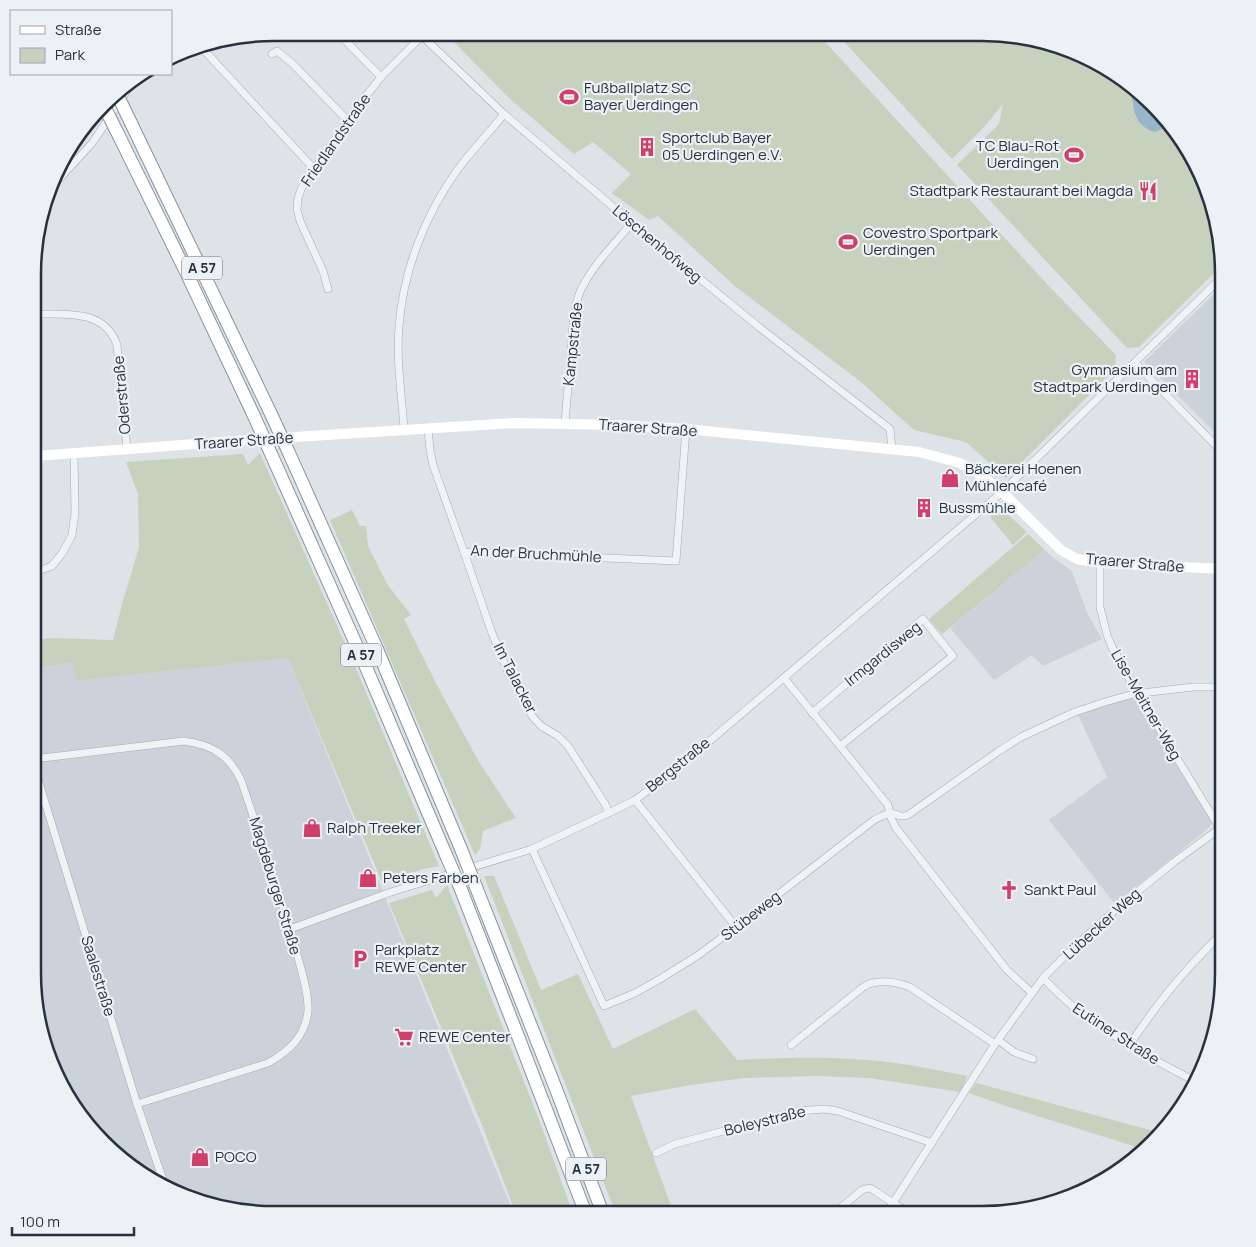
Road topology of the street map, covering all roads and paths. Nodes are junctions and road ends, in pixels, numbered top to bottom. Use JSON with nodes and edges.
{"nodes":[{"id":1,"x":346,"y":41,"type":"edge"},
{"id":2,"x":414,"y":41,"type":"edge"},
{"id":3,"x":428,"y":41,"type":"edge"},
{"id":4,"x":206,"y":52,"type":"edge"},
{"id":5,"x":272,"y":54,"type":"dead end"},
{"id":6,"x":381,"y":77,"type":"junction"},
{"id":7,"x":122,"y":99,"type":"edge"},
{"id":8,"x":120,"y":100,"type":"edge"},
{"id":9,"x":107,"y":112,"type":"edge"},
{"id":10,"x":504,"y":114,"type":"junction"},
{"id":11,"x":348,"y":121,"type":"junction"},
{"id":12,"x":314,"y":169,"type":"junction"},
{"id":13,"x":64,"y":174,"type":"edge"},
{"id":14,"x":632,"y":223,"type":"junction"},
{"id":15,"x":1215,"y":284,"type":"edge"},
{"id":16,"x":328,"y":289,"type":"dead end"},
{"id":17,"x":41,"y":314,"type":"edge"},
{"id":18,"x":1135,"y":363,"type":"junction"},
{"id":19,"x":566,"y":423,"type":"junction"},
{"id":20,"x":428,"y":429,"type":"junction"},
{"id":21,"x":686,"y":429,"type":"junction"},
{"id":22,"x":404,"y":430,"type":"junction"},
{"id":23,"x":1215,"y":445,"type":"edge"},
{"id":24,"x":127,"y":449,"type":"junction"},
{"id":25,"x":892,"y":450,"type":"junction"},
{"id":26,"x":74,"y":454,"type":"junction"},
{"id":27,"x":41,"y":456,"type":"edge"},
{"id":28,"x":1002,"y":492,"type":"junction"},
{"id":29,"x":464,"y":552,"type":"junction"},
{"id":30,"x":1100,"y":563,"type":"junction"},
{"id":31,"x":41,"y":570,"type":"edge"},
{"id":32,"x":1215,"y":570,"type":"edge"},
{"id":33,"x":784,"y":678,"type":"junction"},
{"id":34,"x":1215,"y":688,"type":"edge"},
{"id":35,"x":1138,"y":694,"type":"junction"},
{"id":36,"x":812,"y":713,"type":"junction"},
{"id":37,"x":840,"y":746,"type":"junction"},
{"id":38,"x":41,"y":758,"type":"edge"},
{"id":39,"x":41,"y":789,"type":"edge"},
{"id":40,"x":635,"y":800,"type":"junction"},
{"id":41,"x":609,"y":813,"type":"junction"},
{"id":42,"x":890,"y":814,"type":"junction"},
{"id":43,"x":1215,"y":820,"type":"edge"},
{"id":44,"x":1215,"y":831,"type":"edge"},
{"id":45,"x":532,"y":849,"type":"junction"},
{"id":46,"x":736,"y":927,"type":"junction"},
{"id":47,"x":290,"y":929,"type":"junction"},
{"id":48,"x":1215,"y":940,"type":"edge"},
{"id":49,"x":1043,"y":978,"type":"junction"},
{"id":50,"x":1032,"y":993,"type":"junction"},
{"id":51,"x":997,"y":1042,"type":"junction"},
{"id":52,"x":791,"y":1045,"type":"dead end"},
{"id":53,"x":1130,"y":1045,"type":"junction"},
{"id":54,"x":1033,"y":1059,"type":"dead end"},
{"id":55,"x":1190,"y":1078,"type":"edge"},
{"id":56,"x":137,"y":1104,"type":"junction"},
{"id":57,"x":932,"y":1142,"type":"junction"},
{"id":58,"x":656,"y":1154,"type":"dead end"},
{"id":59,"x":162,"y":1177,"type":"edge"},
{"id":60,"x":893,"y":1203,"type":"junction"},
{"id":61,"x":583,"y":1206,"type":"edge"},
{"id":62,"x":600,"y":1206,"type":"edge"},
{"id":63,"x":843,"y":1206,"type":"edge"},
{"id":64,"x":891,"y":1206,"type":"edge"},
{"id":65,"x":898,"y":1206,"type":"edge"}],
"edges":[{"from":1,"to":6,"type":"street"},
{"from":2,"to":6,"type":"street","name":"Friedlandstraße"},
{"from":3,"to":10,"type":"street","name":"Löschenhofweg"},
{"from":4,"to":12,"type":"street"},
{"from":5,"to":11,"type":"street"},
{"from":6,"to":11,"type":"street","name":"Friedlandstraße"},
{"from":7,"to":13,"type":"street"},
{"from":8,"to":62,"type":"highway","number":"A 57","bridge":true},
{"from":9,"to":61,"type":"highway","number":"A 57","bridge":true},
{"from":10,"to":14,"type":"street","name":"Löschenhofweg"},
{"from":10,"to":22,"type":"street"},
{"from":11,"to":12,"type":"street","name":"Friedlandstraße"},
{"from":12,"to":16,"type":"street","name":"Friedlandstraße"},
{"from":14,"to":19,"type":"street","name":"Kampstraße"},
{"from":14,"to":25,"type":"street","name":"Löschenhofweg"},
{"from":15,"to":18,"type":"street","name":"Bergstraße"},
{"from":17,"to":24,"type":"street","name":"Oderstraße"},
{"from":18,"to":23,"type":"street"},
{"from":18,"to":28,"type":"street","name":"Bergstraße"},
{"from":19,"to":20,"type":"street","name":"Traarer Straße"},
{"from":19,"to":21,"type":"street","name":"Traarer Straße"},
{"from":20,"to":22,"type":"street","name":"Traarer Straße"},
{"from":20,"to":29,"type":"street","name":"An der Bruchmühle"},
{"from":21,"to":25,"type":"street","name":"Traarer Straße"},
{"from":21,"to":29,"type":"street","name":"An der Bruchmühle"},
{"from":22,"to":24,"type":"street","name":"Traarer Straße"},
{"from":24,"to":26,"type":"street","name":"Traarer Straße"},
{"from":25,"to":28,"type":"street","name":"Traarer Straße"},
{"from":26,"to":27,"type":"street","name":"Traarer Straße"},
{"from":26,"to":31,"type":"street"},
{"from":28,"to":30,"type":"street","name":"Traarer Straße"},
{"from":28,"to":33,"type":"street","name":"Bergstraße"},
{"from":29,"to":41,"type":"street","name":"Im Talacker"},
{"from":30,"to":32,"type":"street","name":"Traarer Straße"},
{"from":30,"to":35,"type":"street","name":"Lise-Meitner-Weg"},
{"from":33,"to":36,"type":"street"},
{"from":33,"to":40,"type":"street","name":"Bergstraße"},
{"from":34,"to":35,"type":"street","name":"Stübeweg"},
{"from":35,"to":42,"type":"street","name":"Stübeweg"},
{"from":35,"to":43,"type":"street","name":"Lise-Meitner-Weg"},
{"from":36,"to":37,"type":"street"},
{"from":36,"to":37,"type":"street","name":"Irmgardisweg"},
{"from":37,"to":42,"type":"street"},
{"from":38,"to":47,"type":"street","name":"Magdeburger Straße"},
{"from":39,"to":56,"type":"street","name":"Saalestraße"},
{"from":40,"to":41,"type":"street","name":"Bergstraße"},
{"from":40,"to":46,"type":"street"},
{"from":41,"to":45,"type":"street","name":"Bergstraße"},
{"from":42,"to":46,"type":"street","name":"Stübeweg"},
{"from":42,"to":50,"type":"street"},
{"from":44,"to":49,"type":"street","name":"Lübecker Weg"},
{"from":45,"to":46,"type":"street","name":"Stübeweg"},
{"from":45,"to":47,"type":"street","name":"Bergstraße"},
{"from":47,"to":56,"type":"street","name":"Magdeburger Straße"},
{"from":48,"to":53,"type":"street"},
{"from":49,"to":50,"type":"street","name":"Lübecker Weg"},
{"from":49,"to":53,"type":"street","name":"Eutiner Straße"},
{"from":50,"to":51,"type":"street","name":"Lübecker Weg"},
{"from":51,"to":52,"type":"street"},
{"from":51,"to":54,"type":"street"},
{"from":51,"to":57,"type":"street","name":"Lübecker Weg"},
{"from":53,"to":55,"type":"street","name":"Eutiner Straße"},
{"from":56,"to":59,"type":"street","name":"Saalestraße"},
{"from":57,"to":58,"type":"street","name":"Boleystraße"},
{"from":57,"to":60,"type":"street","name":"Lübecker Weg"},
{"from":60,"to":63,"type":"street"},
{"from":60,"to":64,"type":"street","name":"Lübecker Weg"},
{"from":60,"to":65,"type":"street"}]}
